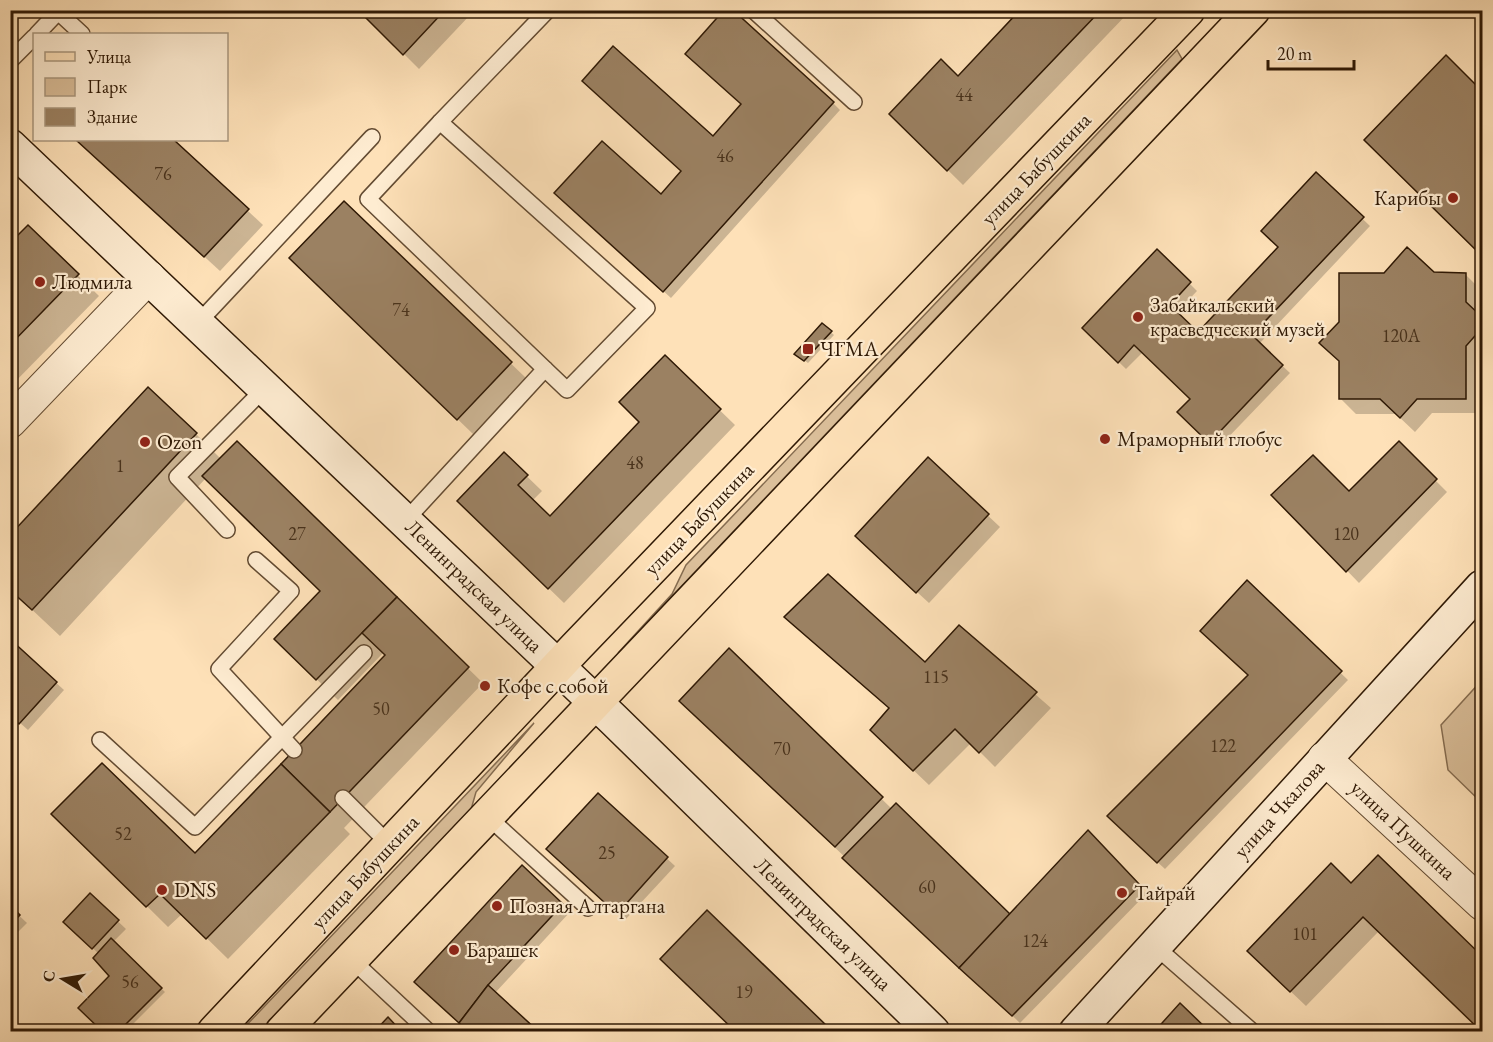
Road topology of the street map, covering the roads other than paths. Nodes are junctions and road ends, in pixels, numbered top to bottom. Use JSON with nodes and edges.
{"nodes":[{"id":1,"x":548,"y":10,"type":"edge"},
{"id":2,"x":753,"y":10,"type":"edge"},
{"id":3,"x":1188,"y":10,"type":"edge"},
{"id":4,"x":57,"y":11,"type":"edge"},
{"id":5,"x":1235,"y":17,"type":"edge"},
{"id":6,"x":39,"y":33,"type":"edge"},
{"id":7,"x":81,"y":33,"type":"edge"},
{"id":8,"x":33,"y":39,"type":"edge"},
{"id":9,"x":10,"y":61,"type":"edge"},
{"id":10,"x":854,"y":102,"type":"dead end"},
{"id":11,"x":440,"y":122,"type":"junction"},
{"id":12,"x":372,"y":137,"type":"dead end"},
{"id":13,"x":10,"y":146,"type":"edge"},
{"id":14,"x":148,"y":277,"type":"junction"},
{"id":15,"x":197,"y":324,"type":"junction"},
{"id":16,"x":545,"y":369,"type":"junction"},
{"id":17,"x":265,"y":388,"type":"junction"},
{"id":18,"x":10,"y":422,"type":"edge"},
{"id":19,"x":405,"y":520,"type":"junction"},
{"id":20,"x":227,"y":530,"type":"dead end"},
{"id":21,"x":256,"y":560,"type":"dead end"},
{"id":22,"x":1482,"y":587,"type":"edge"},
{"id":23,"x":364,"y":653,"type":"dead end"},
{"id":24,"x":558,"y":666,"type":"junction"},
{"id":25,"x":596,"y":702,"type":"junction"},
{"id":26,"x":284,"y":738,"type":"junction"},
{"id":27,"x":100,"y":740,"type":"dead end"},
{"id":28,"x":294,"y":750,"type":"dead end"},
{"id":29,"x":1324,"y":758,"type":"junction"},
{"id":30,"x":343,"y":798,"type":"dead end"},
{"id":31,"x":487,"y":816,"type":"junction"},
{"id":32,"x":391,"y":846,"type":"junction"},
{"id":33,"x":1482,"y":904,"type":"edge"},
{"id":34,"x":588,"y":908,"type":"dead end"},
{"id":35,"x":1156,"y":946,"type":"junction"},
{"id":36,"x":351,"y":959,"type":"junction"},
{"id":37,"x":214,"y":1032,"type":"edge"},
{"id":38,"x":282,"y":1032,"type":"edge"},
{"id":39,"x":429,"y":1032,"type":"edge"},
{"id":40,"x":933,"y":1032,"type":"edge"},
{"id":41,"x":1076,"y":1032,"type":"edge"},
{"id":42,"x":1253,"y":1032,"type":"edge"}],
"edges":[{"from":1,"to":11,"type":"lane"},
{"from":2,"to":10,"type":"lane"},
{"from":3,"to":24,"type":"main road","name":"улица Бабушкина"},
{"from":4,"to":6,"type":"lane"},
{"from":4,"to":7,"type":"lane"},
{"from":5,"to":25,"type":"main road"},
{"from":8,"to":9,"type":"lane"},
{"from":11,"to":16,"type":"lane"},
{"from":11,"to":16,"type":"lane"},
{"from":12,"to":15,"type":"lane"},
{"from":13,"to":14,"type":"main road","name":"Ленинградская улица"},
{"from":14,"to":15,"type":"main road","name":"Ленинградская улица"},
{"from":14,"to":18,"type":"street"},
{"from":15,"to":17,"type":"main road","name":"Ленинградская улица"},
{"from":16,"to":19,"type":"lane"},
{"from":17,"to":19,"type":"main road","name":"Ленинградская улица"},
{"from":17,"to":20,"type":"lane"},
{"from":19,"to":24,"type":"main road","name":"Ленинградская улица"},
{"from":21,"to":26,"type":"lane"},
{"from":22,"to":29,"type":"main road","name":"улица Чкалова"},
{"from":23,"to":26,"type":"lane"},
{"from":24,"to":25,"type":"main road","name":"Ленинградская улица"},
{"from":24,"to":32,"type":"main road","name":"улица Бабушкина"},
{"from":25,"to":31,"type":"main road"},
{"from":25,"to":40,"type":"main road","name":"Ленинградская улица"},
{"from":26,"to":27,"type":"lane"},
{"from":26,"to":28,"type":"lane"},
{"from":29,"to":33,"type":"street","name":"улица Пушкина"},
{"from":29,"to":35,"type":"main road","name":"улица Чкалова"},
{"from":30,"to":32,"type":"lane"},
{"from":31,"to":34,"type":"lane"},
{"from":31,"to":36,"type":"main road"},
{"from":32,"to":37,"type":"main road","name":"улица Бабушкина"},
{"from":35,"to":41,"type":"main road","name":"улица Чкалова"},
{"from":35,"to":42,"type":"lane"},
{"from":36,"to":38,"type":"main road"},
{"from":36,"to":39,"type":"lane"}]}
